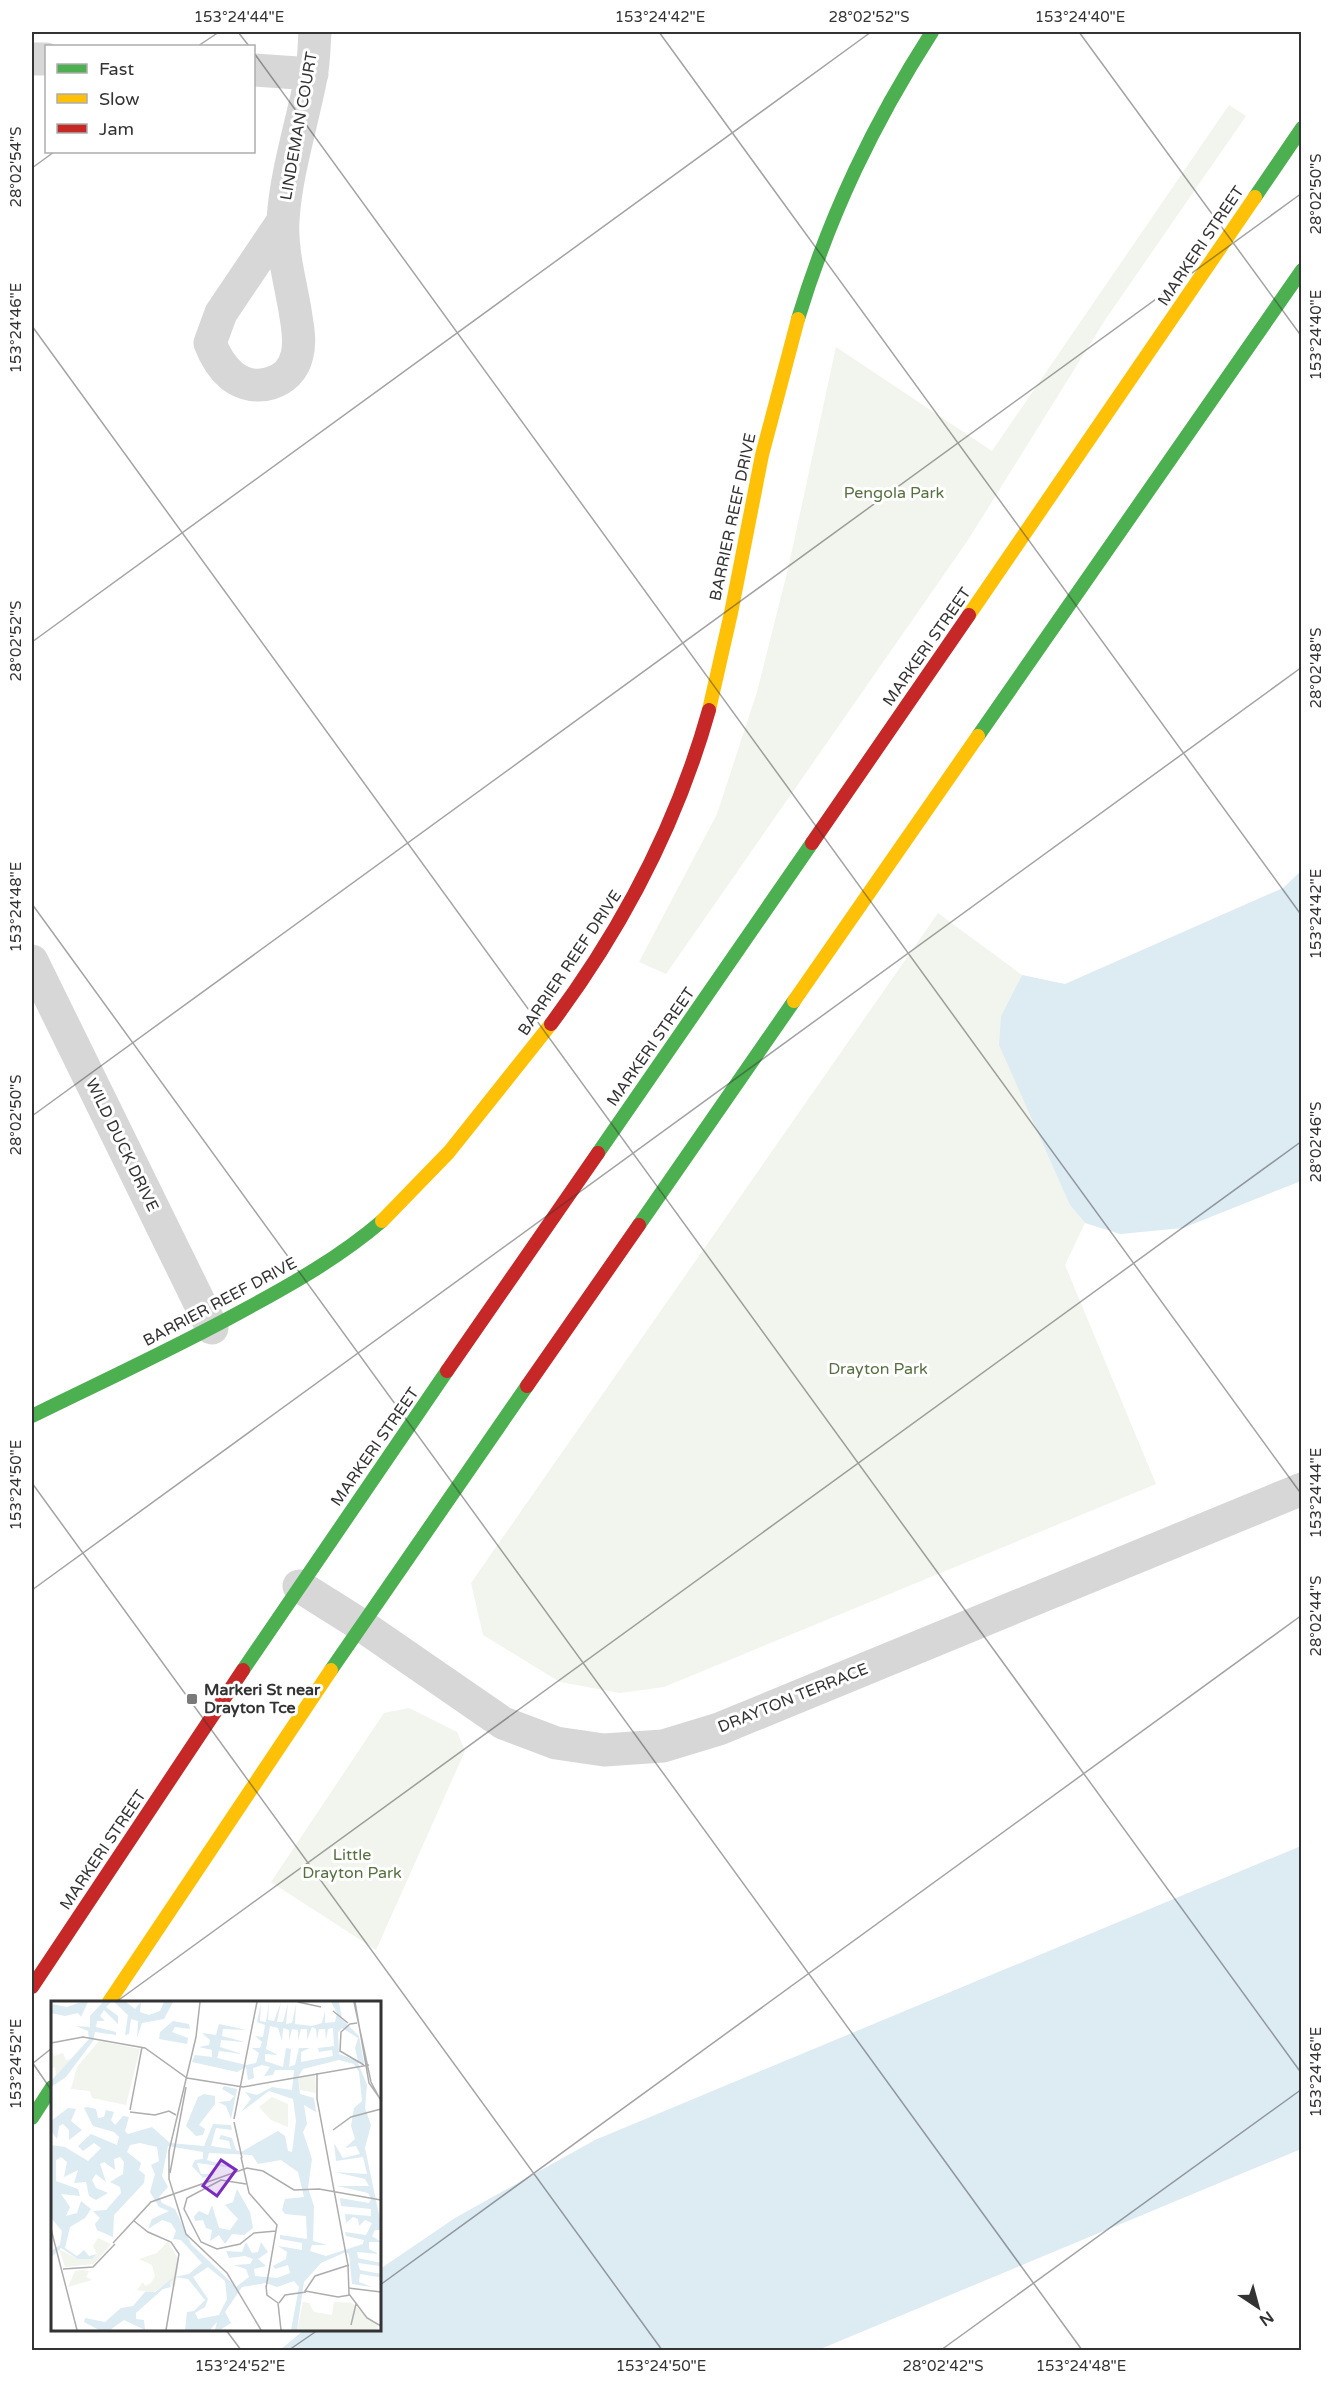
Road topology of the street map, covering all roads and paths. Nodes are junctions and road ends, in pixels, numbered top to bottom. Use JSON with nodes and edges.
{"nodes":[{"id":1,"x":315,"y":32,"type":"edge"},
{"id":2,"x":932,"y":32,"type":"edge"},
{"id":3,"x":255,"y":69,"type":"edge"},
{"id":4,"x":312,"y":74,"type":"junction"},
{"id":5,"x":1302,"y":128,"type":"edge"},
{"id":6,"x":283,"y":221,"type":"dead end"},
{"id":7,"x":1302,"y":270,"type":"edge"},
{"id":8,"x":32,"y":961,"type":"edge"},
{"id":9,"x":212,"y":1328,"type":"junction"},
{"id":10,"x":32,"y":1416,"type":"edge"},
{"id":11,"x":1302,"y":1489,"type":"edge"},
{"id":12,"x":299,"y":1586,"type":"junction"},
{"id":13,"x":361,"y":1624,"type":"junction"},
{"id":14,"x":32,"y":1987,"type":"edge"},
{"id":15,"x":110,"y":2001,"type":"edge"},
{"id":16,"x":51,"y":2088,"type":"edge"},
{"id":17,"x":32,"y":2118,"type":"edge"}],
"edges":[{"from":1,"to":4,"type":"street","name":"LINDEMAN COURT"},
{"from":2,"to":9,"type":"main road","name":"BARRIER REEF DRIVE"},
{"from":3,"to":4,"type":"street"},
{"from":4,"to":6,"type":"street","name":"LINDEMAN COURT"},
{"from":5,"to":12,"type":"main road","name":"MARKERI STREET"},
{"from":7,"to":13,"type":"main road"},
{"from":8,"to":9,"type":"street","name":"WILD DUCK DRIVE"},
{"from":9,"to":10,"type":"main road","name":"BARRIER REEF DRIVE"},
{"from":11,"to":13,"type":"street","name":"DRAYTON TERRACE"},
{"from":12,"to":13,"type":"street","name":"DRAYTON TERRACE"},
{"from":12,"to":14,"type":"main road","name":"MARKERI STREET"},
{"from":13,"to":15,"type":"main road"},
{"from":16,"to":17,"type":"main road"}]}
